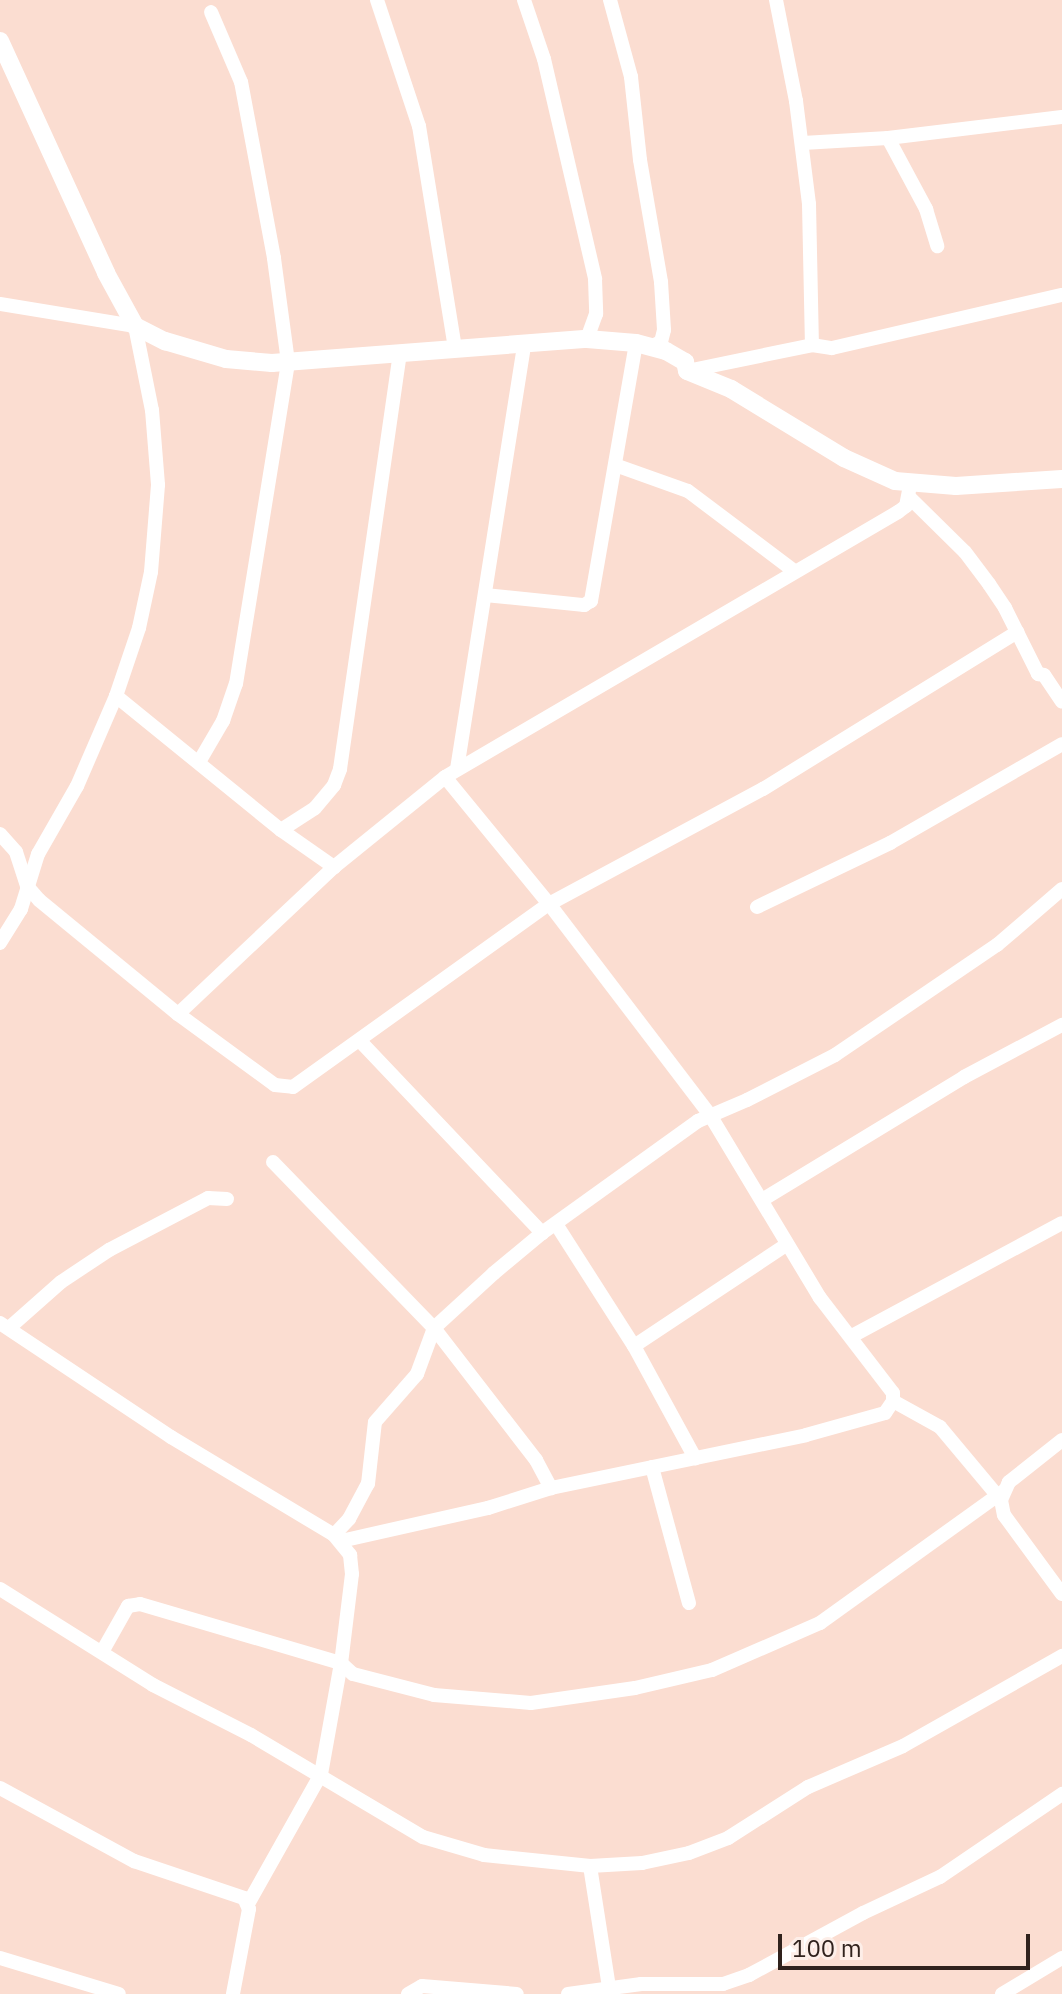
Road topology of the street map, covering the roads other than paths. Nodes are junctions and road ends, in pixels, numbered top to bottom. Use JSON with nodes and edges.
{"nodes":[{"id":1,"x":377,"y":0,"type":"edge"},
{"id":2,"x":524,"y":0,"type":"edge"},
{"id":3,"x":610,"y":0,"type":"edge"},
{"id":4,"x":776,"y":0,"type":"edge"},
{"id":5,"x":211,"y":12,"type":"dead end"},
{"id":6,"x":0,"y":41,"type":"edge"},
{"id":7,"x":1062,"y":117,"type":"edge"},
{"id":8,"x":888,"y":138,"type":"junction"},
{"id":9,"x":803,"y":143,"type":"junction"},
{"id":10,"x":937,"y":246,"type":"dead end"},
{"id":11,"x":1062,"y":295,"type":"edge"},
{"id":12,"x":0,"y":304,"type":"edge"},
{"id":13,"x":135,"y":326,"type":"junction"},
{"id":14,"x":587,"y":339,"type":"junction"},
{"id":15,"x":524,"y":344,"type":"junction"},
{"id":16,"x":644,"y":345,"type":"junction"},
{"id":17,"x":812,"y":345,"type":"junction"},
{"id":18,"x":455,"y":349,"type":"junction"},
{"id":19,"x":400,"y":352,"type":"junction"},
{"id":20,"x":288,"y":362,"type":"junction"},
{"id":21,"x":687,"y":371,"type":"junction"},
{"id":22,"x":615,"y":465,"type":"junction"},
{"id":23,"x":1062,"y":479,"type":"edge"},
{"id":24,"x":909,"y":491,"type":"junction"},
{"id":25,"x":793,"y":570,"type":"junction"},
{"id":26,"x":485,"y":595,"type":"junction"},
{"id":27,"x":1017,"y":632,"type":"junction"},
{"id":28,"x":1062,"y":672,"type":"edge"},
{"id":29,"x":1044,"y":675,"type":"junction"},
{"id":30,"x":116,"y":696,"type":"junction"},
{"id":31,"x":1062,"y":702,"type":"edge"},
{"id":32,"x":1062,"y":744,"type":"edge"},
{"id":33,"x":199,"y":762,"type":"junction"},
{"id":34,"x":451,"y":773,"type":"junction"},
{"id":35,"x":281,"y":830,"type":"junction"},
{"id":36,"x":0,"y":834,"type":"edge"},
{"id":37,"x":334,"y":867,"type":"junction"},
{"id":38,"x":27,"y":886,"type":"junction"},
{"id":39,"x":1062,"y":889,"type":"edge"},
{"id":40,"x":549,"y":904,"type":"junction"},
{"id":41,"x":757,"y":907,"type":"dead end"},
{"id":42,"x":0,"y":943,"type":"edge"},
{"id":43,"x":178,"y":1014,"type":"junction"},
{"id":44,"x":1062,"y":1025,"type":"edge"},
{"id":45,"x":360,"y":1041,"type":"junction"},
{"id":46,"x":710,"y":1115,"type":"junction"},
{"id":47,"x":273,"y":1162,"type":"dead end"},
{"id":48,"x":227,"y":1199,"type":"dead end"},
{"id":49,"x":762,"y":1200,"type":"junction"},
{"id":50,"x":1062,"y":1223,"type":"edge"},
{"id":51,"x":556,"y":1224,"type":"junction"},
{"id":52,"x":542,"y":1233,"type":"junction"},
{"id":53,"x":786,"y":1245,"type":"junction"},
{"id":54,"x":4,"y":1326,"type":"edge"},
{"id":55,"x":434,"y":1328,"type":"junction"},
{"id":56,"x":852,"y":1336,"type":"junction"},
{"id":57,"x":634,"y":1346,"type":"junction"},
{"id":58,"x":893,"y":1401,"type":"junction"},
{"id":59,"x":1062,"y":1440,"type":"edge"},
{"id":60,"x":695,"y":1458,"type":"junction"},
{"id":61,"x":652,"y":1467,"type":"junction"},
{"id":62,"x":551,"y":1488,"type":"junction"},
{"id":63,"x":1001,"y":1495,"type":"junction"},
{"id":64,"x":338,"y":1538,"type":"junction"},
{"id":65,"x":0,"y":1589,"type":"edge"},
{"id":66,"x":1062,"y":1594,"type":"edge"},
{"id":67,"x":689,"y":1603,"type":"dead end"},
{"id":68,"x":102,"y":1652,"type":"junction"},
{"id":69,"x":1062,"y":1656,"type":"edge"},
{"id":70,"x":341,"y":1663,"type":"junction"},
{"id":71,"x":321,"y":1774,"type":"junction"},
{"id":72,"x":0,"y":1788,"type":"edge"},
{"id":73,"x":1062,"y":1794,"type":"edge"},
{"id":74,"x":590,"y":1866,"type":"junction"},
{"id":75,"x":248,"y":1904,"type":"junction"},
{"id":76,"x":0,"y":1958,"type":"edge"},
{"id":77,"x":1062,"y":1958,"type":"edge"},
{"id":78,"x":609,"y":1988,"type":"junction"},
{"id":79,"x":119,"y":1994,"type":"edge"},
{"id":80,"x":233,"y":1994,"type":"edge"},
{"id":81,"x":408,"y":1994,"type":"edge"},
{"id":82,"x":517,"y":1994,"type":"edge"},
{"id":83,"x":568,"y":1994,"type":"edge"},
{"id":84,"x":1002,"y":1994,"type":"edge"}],
"edges":[{"from":1,"to":18,"type":"street"},
{"from":2,"to":14,"type":"street"},
{"from":3,"to":16,"type":"street"},
{"from":4,"to":9,"type":"street"},
{"from":5,"to":20,"type":"street"},
{"from":6,"to":13,"type":"street"},
{"from":7,"to":8,"type":"street"},
{"from":8,"to":9,"type":"street"},
{"from":8,"to":10,"type":"street"},
{"from":9,"to":17,"type":"street"},
{"from":11,"to":17,"type":"street"},
{"from":12,"to":13,"type":"street"},
{"from":13,"to":20,"type":"street"},
{"from":13,"to":30,"type":"street"},
{"from":14,"to":15,"type":"street"},
{"from":14,"to":16,"type":"street"},
{"from":15,"to":18,"type":"street"},
{"from":15,"to":26,"type":"street"},
{"from":16,"to":21,"type":"street"},
{"from":16,"to":22,"type":"street"},
{"from":17,"to":21,"type":"street"},
{"from":18,"to":19,"type":"street"},
{"from":19,"to":20,"type":"street"},
{"from":19,"to":35,"type":"street"},
{"from":20,"to":33,"type":"street"},
{"from":21,"to":24,"type":"street"},
{"from":22,"to":25,"type":"street"},
{"from":22,"to":26,"type":"street"},
{"from":23,"to":24,"type":"street"},
{"from":24,"to":25,"type":"street"},
{"from":24,"to":27,"type":"street"},
{"from":25,"to":34,"type":"street"},
{"from":26,"to":34,"type":"street"},
{"from":27,"to":29,"type":"street"},
{"from":27,"to":40,"type":"street"},
{"from":28,"to":29,"type":"street"},
{"from":29,"to":31,"type":"street"},
{"from":30,"to":33,"type":"street"},
{"from":30,"to":38,"type":"street"},
{"from":32,"to":41,"type":"street"},
{"from":33,"to":35,"type":"street"},
{"from":34,"to":37,"type":"street"},
{"from":34,"to":40,"type":"street"},
{"from":35,"to":37,"type":"street"},
{"from":36,"to":38,"type":"street"},
{"from":37,"to":43,"type":"street"},
{"from":38,"to":42,"type":"street"},
{"from":38,"to":43,"type":"street"},
{"from":39,"to":46,"type":"street"},
{"from":40,"to":45,"type":"street"},
{"from":40,"to":46,"type":"street"},
{"from":43,"to":45,"type":"street"},
{"from":44,"to":49,"type":"street"},
{"from":45,"to":52,"type":"street"},
{"from":46,"to":49,"type":"street"},
{"from":46,"to":51,"type":"street"},
{"from":47,"to":55,"type":"street"},
{"from":48,"to":54,"type":"street"},
{"from":49,"to":53,"type":"street"},
{"from":50,"to":56,"type":"street"},
{"from":51,"to":52,"type":"street"},
{"from":51,"to":57,"type":"street"},
{"from":52,"to":55,"type":"street"},
{"from":53,"to":56,"type":"street"},
{"from":53,"to":57,"type":"street"},
{"from":54,"to":64,"type":"street"},
{"from":55,"to":62,"type":"street"},
{"from":55,"to":64,"type":"street"},
{"from":56,"to":58,"type":"street"},
{"from":57,"to":60,"type":"street"},
{"from":58,"to":60,"type":"street"},
{"from":58,"to":63,"type":"street"},
{"from":59,"to":63,"type":"street"},
{"from":60,"to":61,"type":"street"},
{"from":61,"to":62,"type":"street"},
{"from":61,"to":67,"type":"street"},
{"from":62,"to":64,"type":"street"},
{"from":63,"to":66,"type":"street"},
{"from":63,"to":70,"type":"street"},
{"from":64,"to":70,"type":"street"},
{"from":65,"to":68,"type":"street"},
{"from":68,"to":70,"type":"street"},
{"from":68,"to":71,"type":"street"},
{"from":69,"to":74,"type":"street"},
{"from":70,"to":71,"type":"street"},
{"from":71,"to":74,"type":"street"},
{"from":71,"to":75,"type":"street"},
{"from":72,"to":75,"type":"street"},
{"from":73,"to":78,"type":"street"},
{"from":74,"to":78,"type":"street"},
{"from":75,"to":80,"type":"street"},
{"from":76,"to":79,"type":"street"},
{"from":77,"to":84,"type":"street"},
{"from":78,"to":83,"type":"street"},
{"from":81,"to":82,"type":"street"}]}
